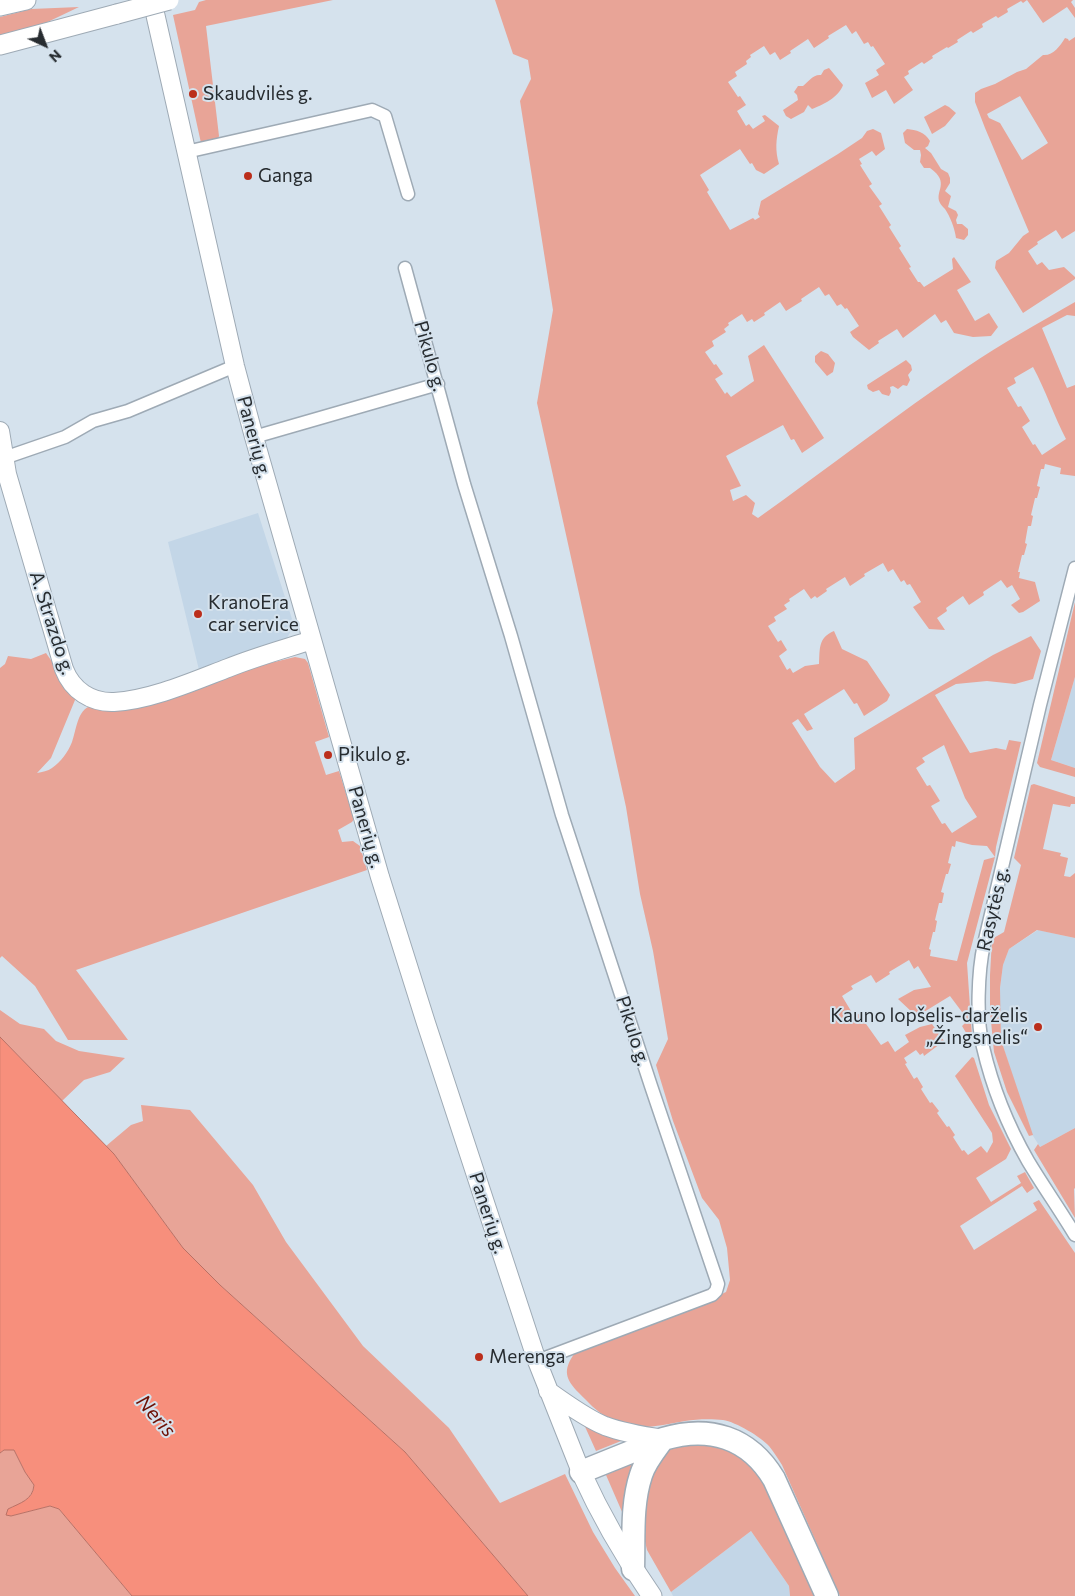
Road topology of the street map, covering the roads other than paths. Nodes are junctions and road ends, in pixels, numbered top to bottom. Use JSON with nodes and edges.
{"nodes":[{"id":1,"x":26,"y":0,"type":"edge"},
{"id":2,"x":161,"y":1,"type":"edge"},
{"id":3,"x":0,"y":6,"type":"edge"},
{"id":4,"x":0,"y":45,"type":"edge"},
{"id":5,"x":186,"y":152,"type":"junction"},
{"id":6,"x":408,"y":194,"type":"dead end"},
{"id":7,"x":405,"y":268,"type":"dead end"},
{"id":8,"x":235,"y":366,"type":"junction"},
{"id":9,"x":438,"y":384,"type":"junction"},
{"id":10,"x":0,"y":431,"type":"edge"},
{"id":11,"x":254,"y":437,"type":"junction"},
{"id":12,"x":4,"y":470,"type":"edge"},
{"id":13,"x":1075,"y":568,"type":"edge"},
{"id":14,"x":312,"y":640,"type":"junction"},
{"id":15,"x":1075,"y":1235,"type":"edge"},
{"id":16,"x":537,"y":1361,"type":"junction"},
{"id":17,"x":548,"y":1391,"type":"junction"},
{"id":18,"x":663,"y":1439,"type":"junction"},
{"id":19,"x":580,"y":1472,"type":"junction"},
{"id":20,"x":633,"y":1569,"type":"junction"},
{"id":21,"x":652,"y":1596,"type":"edge"},
{"id":22,"x":827,"y":1596,"type":"edge"}],
"edges":[{"from":1,"to":3,"type":"main road"},
{"from":2,"to":4,"type":"main road","bridge":true},
{"from":2,"to":5,"type":"main road","name":"Panerių g."},
{"from":5,"to":6,"type":"street"},
{"from":5,"to":8,"type":"main road","name":"Panerių g."},
{"from":7,"to":9,"type":"street","name":"Pikulo g."},
{"from":8,"to":11,"type":"main road","name":"Panerių g."},
{"from":8,"to":12,"type":"street"},
{"from":9,"to":11,"type":"street"},
{"from":9,"to":16,"type":"street","name":"Pikulo g."},
{"from":10,"to":12,"type":"main road","name":"A. Strazdo g."},
{"from":11,"to":14,"type":"main road","name":"Panerių g."},
{"from":12,"to":14,"type":"main road","name":"A. Strazdo g."},
{"from":13,"to":15,"type":"street","name":"Rasytės g."},
{"from":14,"to":16,"type":"main road","name":"Panerių g."},
{"from":16,"to":17,"type":"main road","name":"Panerių g."},
{"from":17,"to":18,"type":"main road"},
{"from":17,"to":19,"type":"main road","name":"Panerių g."},
{"from":18,"to":19,"type":"highway"},
{"from":18,"to":20,"type":"highway"},
{"from":18,"to":22,"type":"highway"},
{"from":19,"to":20,"type":"main road","name":"Panerių g."},
{"from":20,"to":21,"type":"main road","name":"Panerių g."}]}
